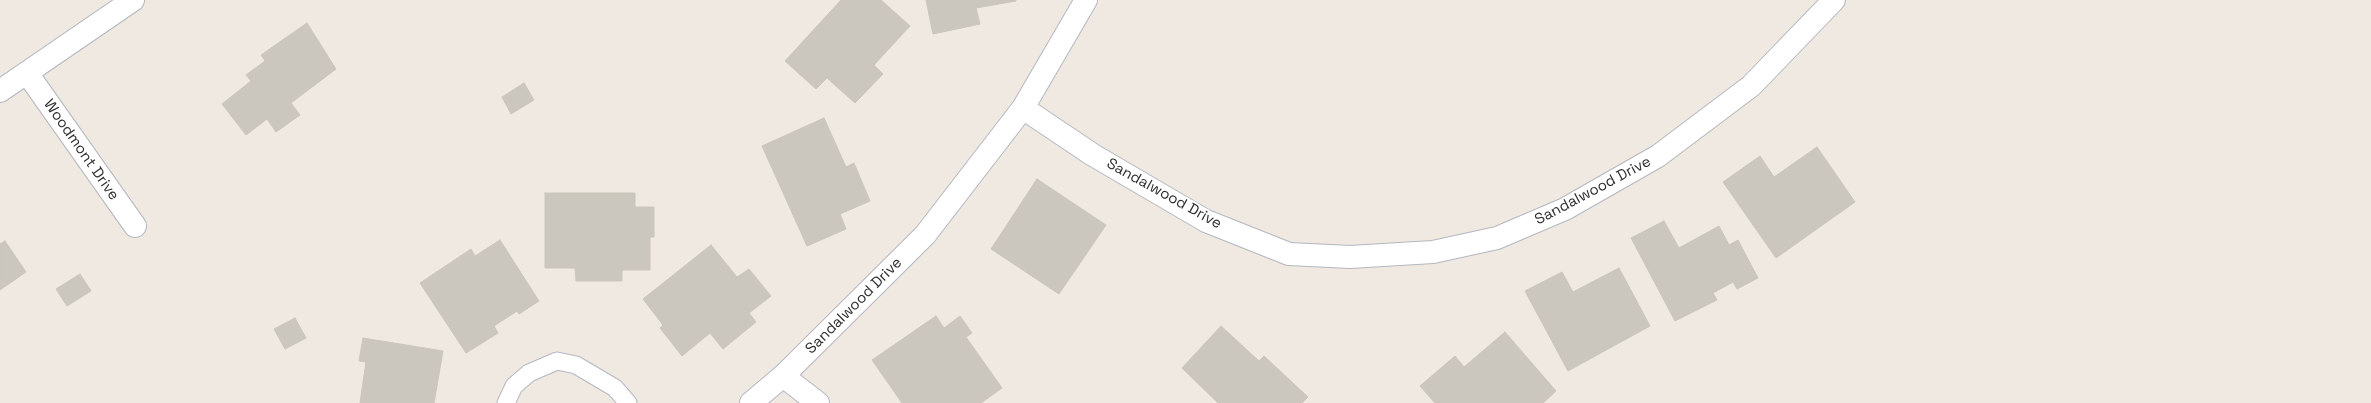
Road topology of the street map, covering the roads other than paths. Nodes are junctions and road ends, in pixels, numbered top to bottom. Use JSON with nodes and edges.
{"nodes":[{"id":1,"x":134,"y":0,"type":"edge"},
{"id":2,"x":1086,"y":0,"type":"edge"},
{"id":3,"x":1834,"y":0,"type":"edge"},
{"id":4,"x":27,"y":73,"type":"junction"},
{"id":5,"x":0,"y":91,"type":"edge"},
{"id":6,"x":1023,"y":108,"type":"junction"},
{"id":7,"x":135,"y":226,"type":"dead end"},
{"id":8,"x":783,"y":376,"type":"junction"},
{"id":9,"x":506,"y":403,"type":"edge"},
{"id":10,"x":628,"y":403,"type":"edge"},
{"id":11,"x":751,"y":403,"type":"edge"},
{"id":12,"x":818,"y":403,"type":"edge"}],
"edges":[{"from":1,"to":4,"type":"street"},
{"from":2,"to":6,"type":"street","name":"Sandalwood Drive"},
{"from":3,"to":6,"type":"street","name":"Sandalwood Drive"},
{"from":4,"to":5,"type":"street"},
{"from":4,"to":7,"type":"street","name":"Woodmont Drive"},
{"from":6,"to":8,"type":"street","name":"Sandalwood Drive"},
{"from":8,"to":11,"type":"street","name":"Sandalwood Drive"},
{"from":8,"to":12,"type":"street"},
{"from":9,"to":10,"type":"lane"}]}
